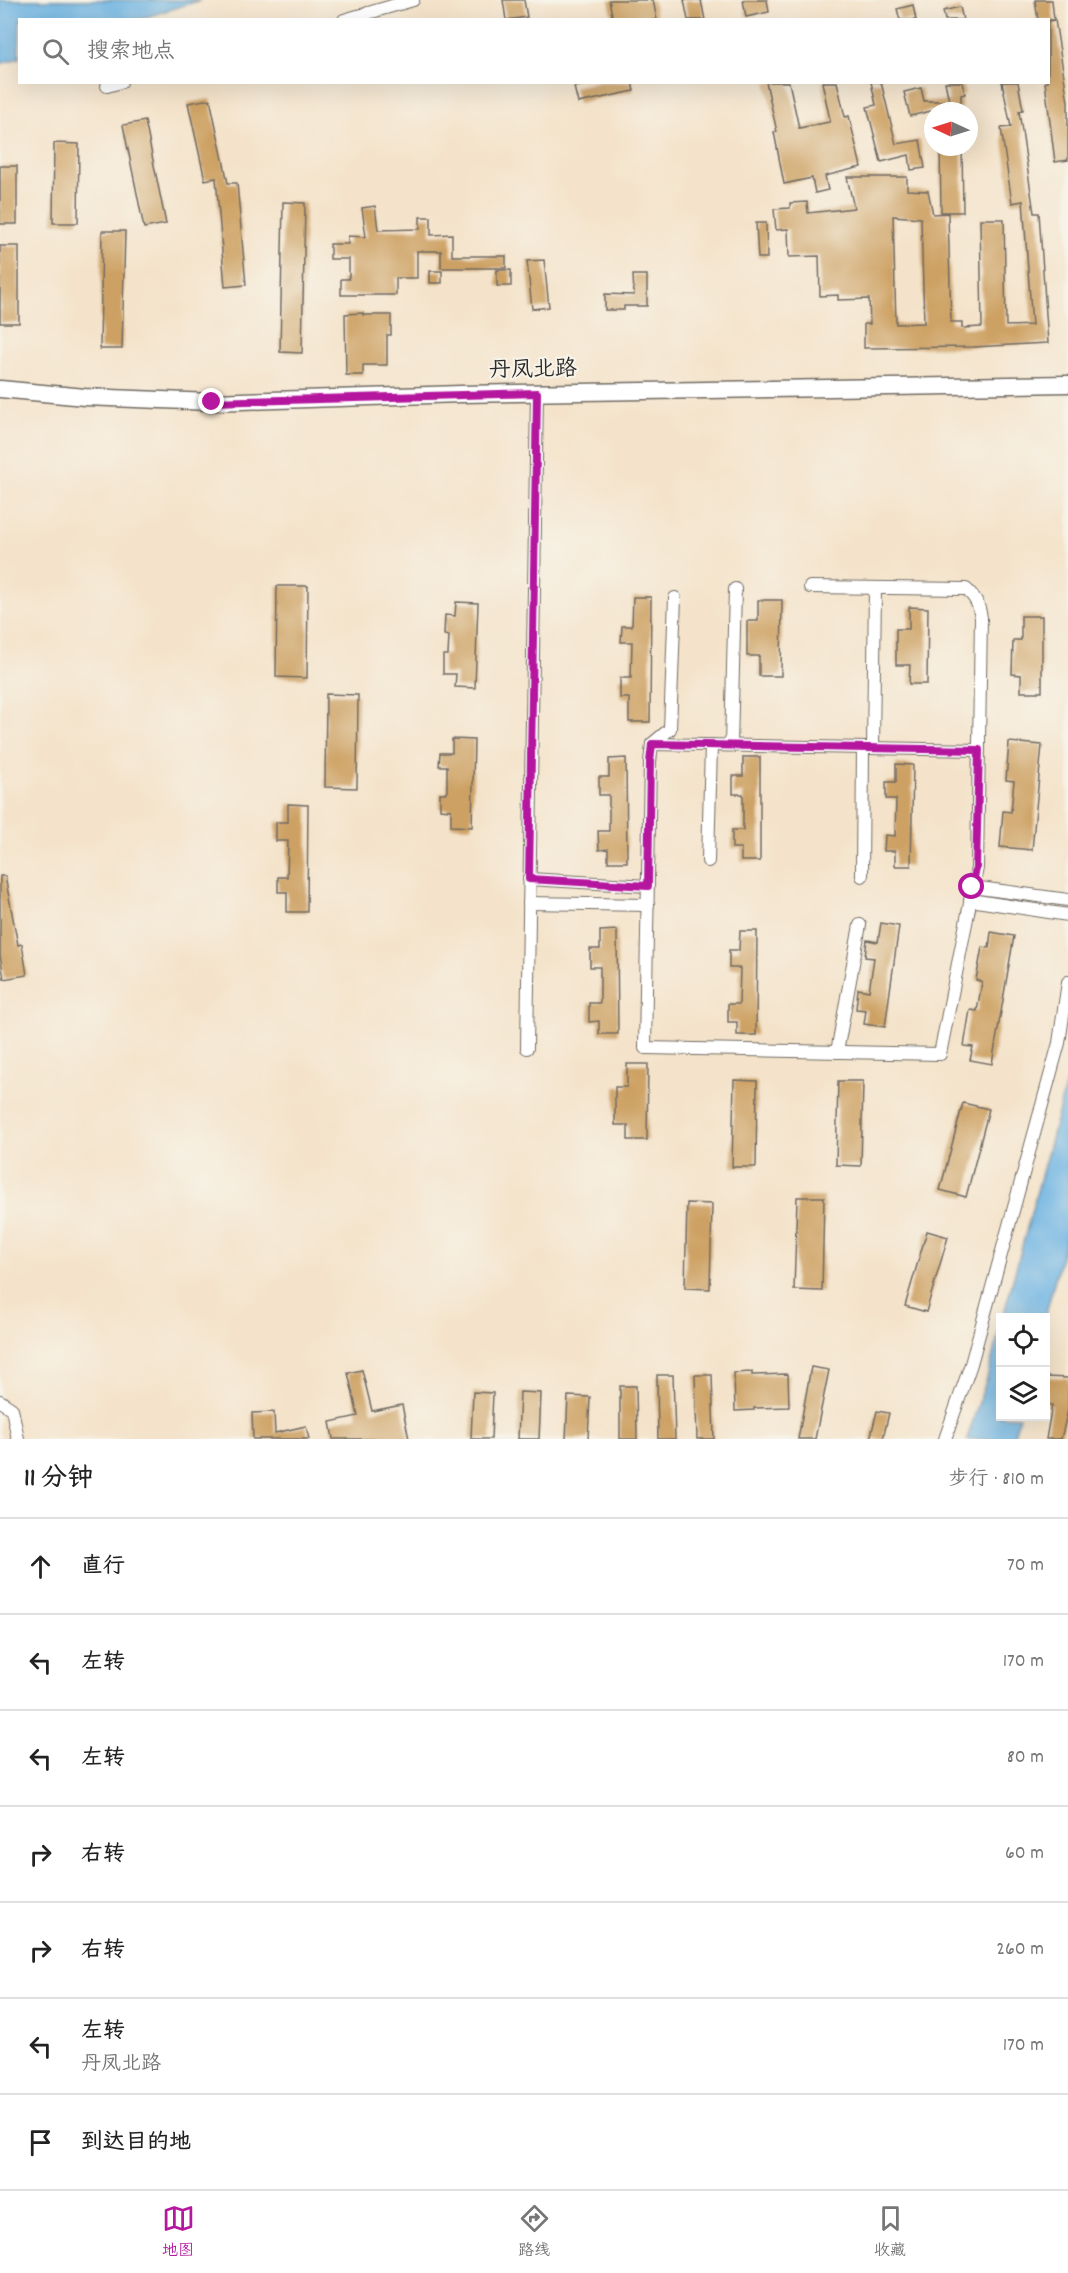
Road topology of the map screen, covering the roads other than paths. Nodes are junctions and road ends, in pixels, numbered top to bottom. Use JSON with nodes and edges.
{"nodes":[{"id":1,"x":413,"y":0,"type":"edge"},
{"id":2,"x":351,"y":18,"type":"edge"},
{"id":3,"x":114,"y":84,"type":"edge"},
{"id":4,"x":107,"y":86,"type":"dead end"},
{"id":5,"x":1068,"y":384,"type":"edge"},
{"id":6,"x":0,"y":388,"type":"edge"},
{"id":7,"x":537,"y":393,"type":"junction"},
{"id":8,"x":810,"y":586,"type":"dead end"},
{"id":9,"x":875,"y":588,"type":"junction"},
{"id":10,"x":735,"y":590,"type":"dead end"},
{"id":11,"x":675,"y":598,"type":"dead end"},
{"id":12,"x":652,"y":744,"type":"junction"},
{"id":13,"x":711,"y":745,"type":"junction"},
{"id":14,"x":731,"y":745,"type":"junction"},
{"id":15,"x":868,"y":748,"type":"junction"},
{"id":16,"x":979,"y":750,"type":"junction"},
{"id":17,"x":708,"y":861,"type":"dead end"},
{"id":18,"x":862,"y":876,"type":"dead end"},
{"id":19,"x":529,"y":879,"type":"junction"},
{"id":20,"x":648,"y":886,"type":"junction"},
{"id":21,"x":971,"y":893,"type":"junction"},
{"id":22,"x":1068,"y":900,"type":"edge"},
{"id":23,"x":529,"y":903,"type":"junction"},
{"id":24,"x":648,"y":905,"type":"junction"},
{"id":25,"x":1068,"y":915,"type":"edge"},
{"id":26,"x":860,"y":924,"type":"dead end"},
{"id":27,"x":1068,"y":982,"type":"edge"},
{"id":28,"x":526,"y":1048,"type":"dead end"},
{"id":29,"x":837,"y":1052,"type":"junction"},
{"id":30,"x":0,"y":1401,"type":"edge"},
{"id":31,"x":18,"y":1439,"type":"edge"},
{"id":32,"x":945,"y":1439,"type":"edge"}],
"edges":[{"from":1,"to":2,"type":"street"},
{"from":3,"to":4,"type":"street"},
{"from":5,"to":7,"type":"main road","name":"丹凤北路"},
{"from":6,"to":7,"type":"main road","name":"丹凤北路"},
{"from":7,"to":19,"type":"street"},
{"from":8,"to":9,"type":"street"},
{"from":9,"to":15,"type":"street"},
{"from":9,"to":16,"type":"street"},
{"from":10,"to":14,"type":"street"},
{"from":11,"to":12,"type":"street"},
{"from":12,"to":13,"type":"street"},
{"from":12,"to":20,"type":"street"},
{"from":13,"to":14,"type":"street"},
{"from":13,"to":17,"type":"street"},
{"from":14,"to":15,"type":"street"},
{"from":15,"to":16,"type":"street"},
{"from":15,"to":18,"type":"street"},
{"from":16,"to":21,"type":"street"},
{"from":19,"to":20,"type":"street"},
{"from":19,"to":23,"type":"street"},
{"from":20,"to":24,"type":"street"},
{"from":21,"to":22,"type":"street"},
{"from":21,"to":25,"type":"street"},
{"from":21,"to":29,"type":"street"},
{"from":23,"to":24,"type":"street"},
{"from":23,"to":28,"type":"street"},
{"from":24,"to":29,"type":"street"},
{"from":26,"to":29,"type":"street"},
{"from":27,"to":32,"type":"street"},
{"from":30,"to":31,"type":"street"}]}
